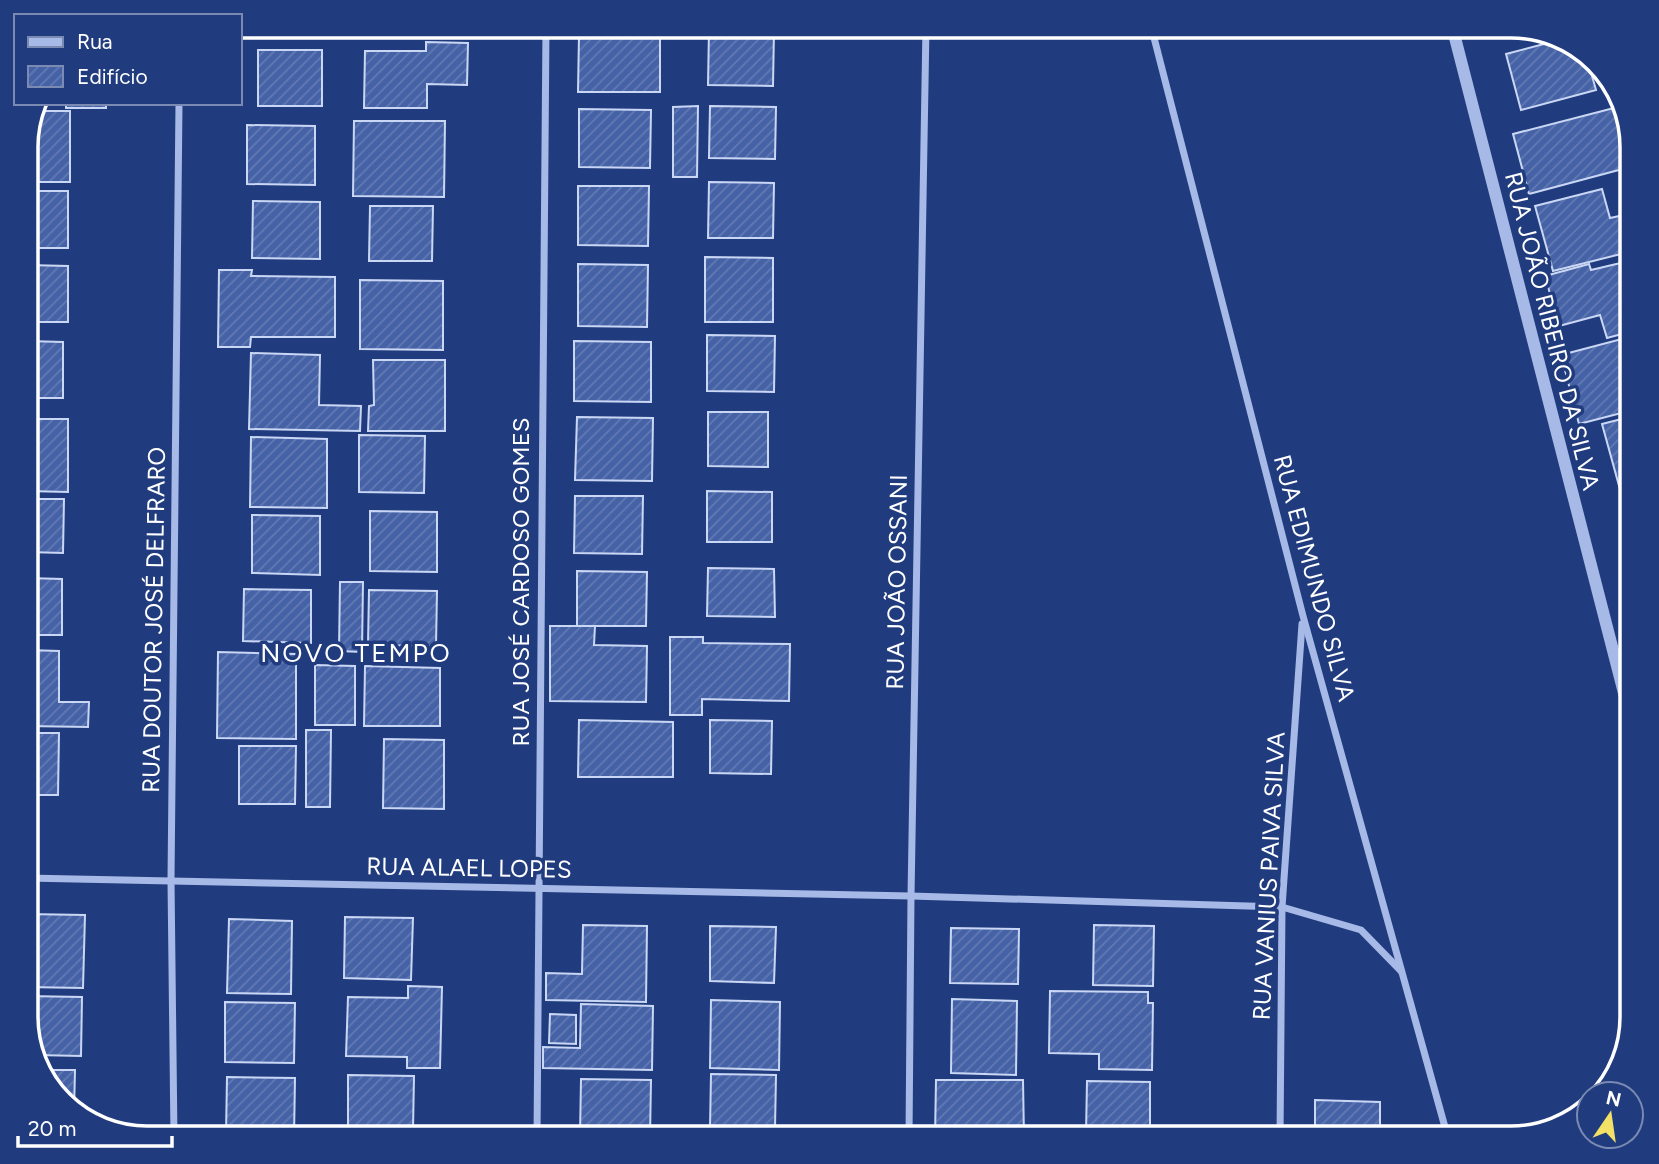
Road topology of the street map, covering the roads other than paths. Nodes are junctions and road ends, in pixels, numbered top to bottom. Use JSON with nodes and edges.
{"nodes":[{"id":1,"x":545,"y":38,"type":"edge"},
{"id":2,"x":926,"y":38,"type":"edge"},
{"id":3,"x":1154,"y":38,"type":"edge"},
{"id":4,"x":1455,"y":38,"type":"edge"},
{"id":5,"x":179,"y":105,"type":"edge"},
{"id":6,"x":1303,"y":617,"type":"junction"},
{"id":7,"x":1620,"y":678,"type":"edge"},
{"id":8,"x":39,"y":878,"type":"edge"},
{"id":9,"x":171,"y":880,"type":"junction"},
{"id":10,"x":538,"y":889,"type":"junction"},
{"id":11,"x":911,"y":896,"type":"junction"},
{"id":12,"x":1282,"y":907,"type":"junction"},
{"id":13,"x":1401,"y":971,"type":"junction"},
{"id":14,"x":174,"y":1126,"type":"edge"},
{"id":15,"x":537,"y":1126,"type":"edge"},
{"id":16,"x":909,"y":1126,"type":"edge"},
{"id":17,"x":1280,"y":1126,"type":"edge"},
{"id":18,"x":1445,"y":1126,"type":"edge"}],
"edges":[{"from":1,"to":10,"type":"street","name":"RUA JOSÉ CARDOSO GOMES"},
{"from":2,"to":11,"type":"street","name":"RUA JOÃO OSSANI"},
{"from":3,"to":6,"type":"street","name":"RUA EDIMUNDO SILVA"},
{"from":4,"to":7,"type":"street","name":"RUA JOÃO RIBEIRO DA SILVA"},
{"from":5,"to":9,"type":"street","name":"RUA DOUTOR JOSÉ DELFRARO"},
{"from":6,"to":12,"type":"street","name":"RUA VANIUS PAIVA SILVA"},
{"from":6,"to":13,"type":"street","name":"RUA EDIMUNDO SILVA"},
{"from":8,"to":9,"type":"street","name":"RUA ALAEL LOPES"},
{"from":9,"to":10,"type":"street","name":"RUA ALAEL LOPES"},
{"from":9,"to":14,"type":"street","name":"RUA DOUTOR JOSÉ DELFRARO"},
{"from":10,"to":11,"type":"street","name":"RUA ALAEL LOPES"},
{"from":10,"to":15,"type":"street","name":"RUA JOSÉ CARDOSO GOMES"},
{"from":11,"to":12,"type":"street","name":"RUA ALAEL LOPES"},
{"from":11,"to":16,"type":"street","name":"RUA JOÃO OSSANI"},
{"from":12,"to":13,"type":"street","name":"RUA ALAEL LOPES"},
{"from":12,"to":17,"type":"street","name":"RUA VANIUS PAIVA SILVA"},
{"from":13,"to":18,"type":"street","name":"RUA EDIMUNDO SILVA"}]}
